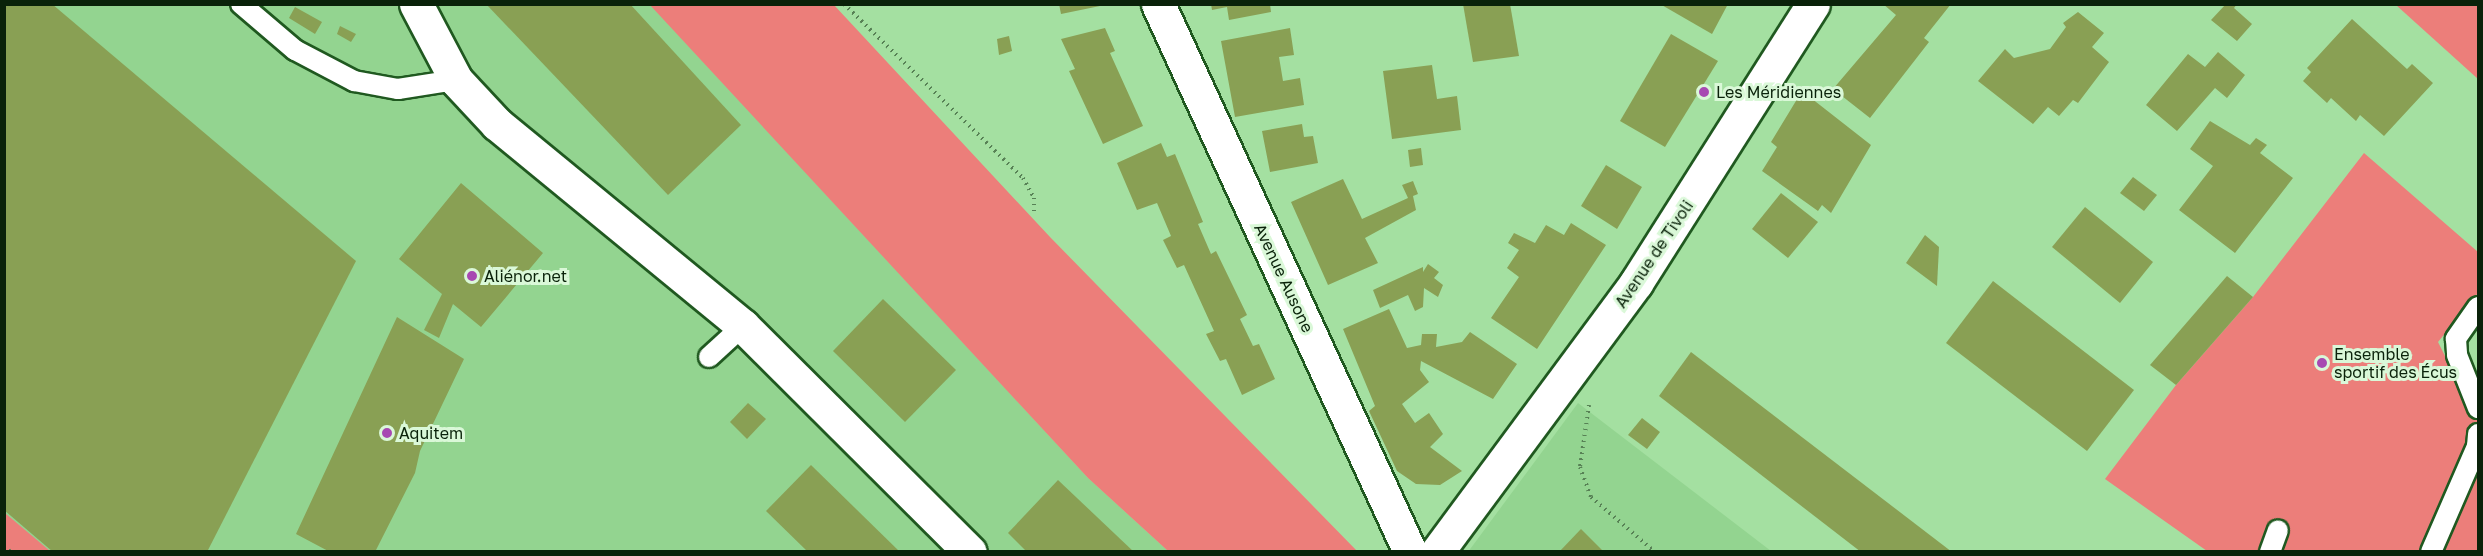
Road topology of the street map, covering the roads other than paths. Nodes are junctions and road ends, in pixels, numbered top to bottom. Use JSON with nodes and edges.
{"nodes":[{"id":1,"x":241,"y":4,"type":"edge"},
{"id":2,"x":416,"y":4,"type":"edge"},
{"id":3,"x":1158,"y":4,"type":"edge"},
{"id":4,"x":1813,"y":4,"type":"edge"},
{"id":5,"x":456,"y":80,"type":"junction"},
{"id":6,"x":2478,"y":307,"type":"edge"},
{"id":7,"x":743,"y":326,"type":"junction"},
{"id":8,"x":709,"y":357,"type":"dead end"},
{"id":9,"x":2478,"y":408,"type":"edge"},
{"id":10,"x":2478,"y":434,"type":"edge"},
{"id":11,"x":2471,"y":477,"type":"edge"},
{"id":12,"x":1482,"y":495,"type":"junction"},
{"id":13,"x":2278,"y":530,"type":"dead end"},
{"id":14,"x":970,"y":552,"type":"edge"},
{"id":15,"x":1412,"y":552,"type":"edge"},
{"id":16,"x":1437,"y":552,"type":"edge"},
{"id":17,"x":2270,"y":552,"type":"edge"},
{"id":18,"x":2431,"y":552,"type":"edge"}],
"edges":[{"from":1,"to":5,"type":"lane"},
{"from":2,"to":5,"type":"street"},
{"from":3,"to":15,"type":"street","name":"Avenue Ausone"},
{"from":4,"to":12,"type":"street","name":"Avenue de Tivoli"},
{"from":5,"to":7,"type":"street"},
{"from":6,"to":9,"type":"lane"},
{"from":7,"to":8,"type":"lane"},
{"from":7,"to":14,"type":"street"},
{"from":10,"to":11,"type":"lane"},
{"from":11,"to":18,"type":"lane"},
{"from":12,"to":15,"type":"street","name":"Avenue de Tivoli"},
{"from":12,"to":16,"type":"street","name":"Avenue de Tivoli"},
{"from":13,"to":17,"type":"lane"}]}
